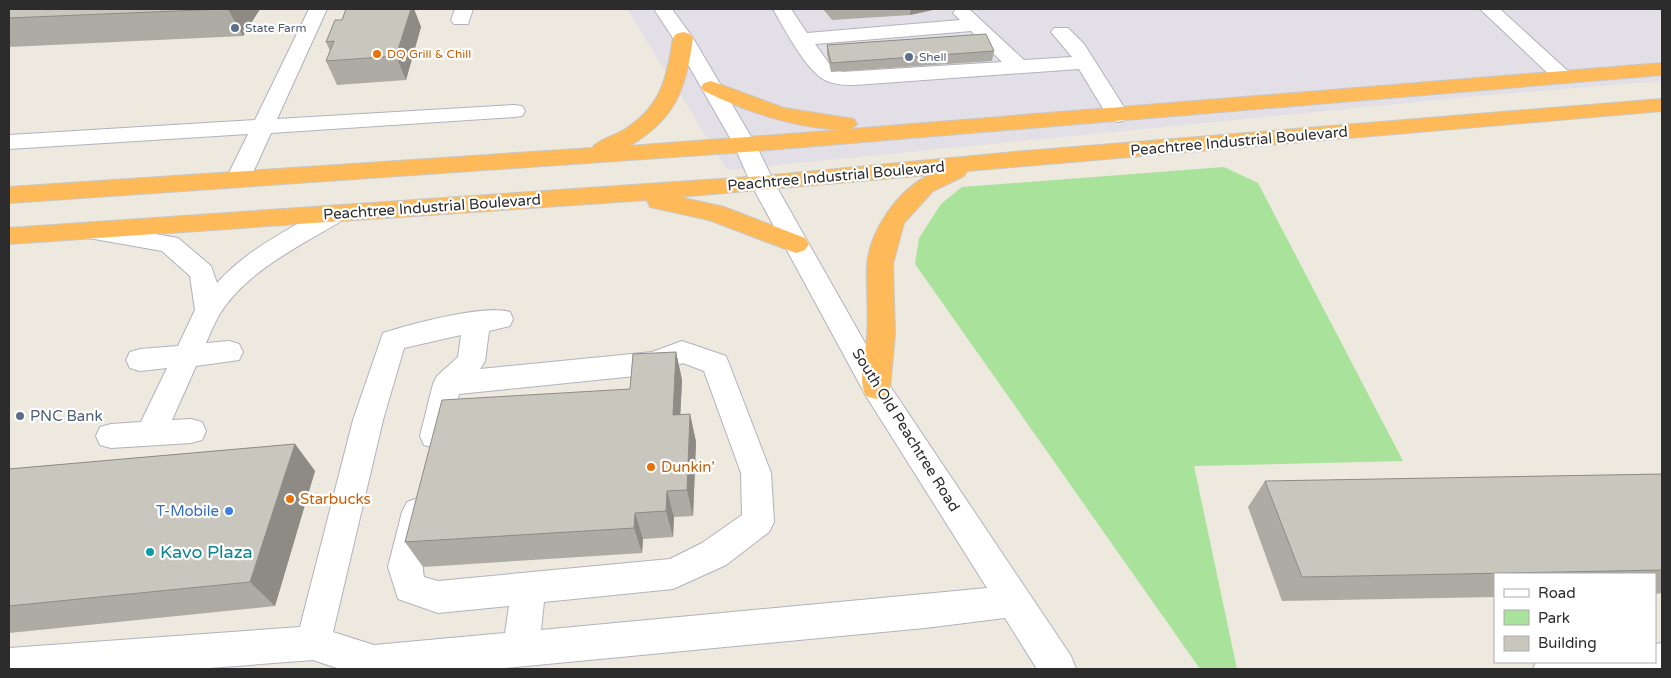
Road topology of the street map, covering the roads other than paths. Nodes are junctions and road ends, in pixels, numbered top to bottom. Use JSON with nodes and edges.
{"nodes":[{"id":1,"x":318,"y":9,"type":"edge"},
{"id":2,"x":782,"y":9,"type":"edge"},
{"id":3,"x":958,"y":9,"type":"edge"},
{"id":4,"x":1489,"y":9,"type":"edge"},
{"id":5,"x":661,"y":10,"type":"edge"},
{"id":6,"x":975,"y":25,"type":"junction"},
{"id":7,"x":1061,"y":32,"type":"dead end"},
{"id":8,"x":683,"y":38,"type":"junction"},
{"id":9,"x":804,"y":39,"type":"junction"},
{"id":10,"x":961,"y":51,"type":"junction"},
{"id":11,"x":930,"y":53,"type":"junction"},
{"id":12,"x":889,"y":57,"type":"junction"},
{"id":13,"x":855,"y":59,"type":"junction"},
{"id":14,"x":1086,"y":62,"type":"junction"},
{"id":15,"x":1020,"y":67,"type":"junction"},
{"id":16,"x":1662,"y":69,"type":"edge"},
{"id":17,"x":1563,"y":78,"type":"junction"},
{"id":18,"x":711,"y":87,"type":"junction"},
{"id":19,"x":1662,"y":105,"type":"edge"},
{"id":20,"x":514,"y":111,"type":"dead end"},
{"id":21,"x":1118,"y":115,"type":"junction"},
{"id":22,"x":261,"y":127,"type":"junction"},
{"id":23,"x":929,"y":130,"type":"junction"},
{"id":24,"x":9,"y":142,"type":"edge"},
{"id":25,"x":745,"y":145,"type":"junction"},
{"id":26,"x":588,"y":156,"type":"junction"},
{"id":27,"x":970,"y":164,"type":"junction"},
{"id":28,"x":238,"y":179,"type":"junction"},
{"id":29,"x":763,"y":184,"type":"junction"},
{"id":30,"x":9,"y":194,"type":"edge"},
{"id":31,"x":599,"y":196,"type":"junction"},
{"id":32,"x":334,"y":214,"type":"junction"},
{"id":33,"x":92,"y":231,"type":"junction"},
{"id":34,"x":9,"y":236,"type":"edge"},
{"id":35,"x":796,"y":244,"type":"junction"},
{"id":36,"x":208,"y":310,"type":"junction"},
{"id":37,"x":229,"y":352,"type":"dead end"},
{"id":38,"x":188,"y":356,"type":"junction"},
{"id":39,"x":140,"y":360,"type":"dead end"},
{"id":40,"x":448,"y":384,"type":"junction"},
{"id":41,"x":876,"y":388,"type":"junction"},
{"id":42,"x":191,"y":431,"type":"dead end"},
{"id":43,"x":150,"y":433,"type":"junction"},
{"id":44,"x":111,"y":436,"type":"dead end"},
{"id":45,"x":528,"y":588,"type":"junction"},
{"id":46,"x":1014,"y":601,"type":"junction"},
{"id":47,"x":313,"y":643,"type":"junction"},
{"id":48,"x":521,"y":650,"type":"junction"},
{"id":49,"x":1634,"y":663,"type":"edge"},
{"id":50,"x":9,"y":666,"type":"edge"},
{"id":51,"x":1058,"y":669,"type":"edge"},
{"id":52,"x":1551,"y":669,"type":"edge"}],
"edges":[{"from":1,"to":22,"type":"street"},
{"from":2,"to":9,"type":"street"},
{"from":3,"to":6,"type":"street"},
{"from":4,"to":17,"type":"street"},
{"from":5,"to":8,"type":"street","name":"South Old Peachtree Road"},
{"from":6,"to":10,"type":"street"},
{"from":6,"to":15,"type":"street"},
{"from":7,"to":14,"type":"street"},
{"from":8,"to":18,"type":"street","name":"South Old Peachtree Road"},
{"from":8,"to":26,"type":"highway"},
{"from":9,"to":13,"type":"street"},
{"from":9,"to":13,"type":"street"},
{"from":10,"to":11,"type":"street"},
{"from":10,"to":11,"type":"street"},
{"from":10,"to":15,"type":"street"},
{"from":11,"to":12,"type":"street"},
{"from":11,"to":12,"type":"street"},
{"from":12,"to":13,"type":"street"},
{"from":12,"to":13,"type":"street"},
{"from":14,"to":15,"type":"street"},
{"from":14,"to":21,"type":"street"},
{"from":16,"to":17,"type":"highway"},
{"from":17,"to":21,"type":"highway"},
{"from":18,"to":23,"type":"highway"},
{"from":18,"to":25,"type":"street","name":"South Old Peachtree Road"},
{"from":19,"to":27,"type":"highway","name":"Peachtree Industrial Boulevard"},
{"from":20,"to":22,"type":"street"},
{"from":21,"to":23,"type":"highway"},
{"from":22,"to":24,"type":"street"},
{"from":22,"to":28,"type":"street"},
{"from":23,"to":25,"type":"highway"},
{"from":25,"to":26,"type":"highway"},
{"from":25,"to":29,"type":"street","name":"South Old Peachtree Road"},
{"from":26,"to":28,"type":"highway"},
{"from":27,"to":29,"type":"highway","name":"Peachtree Industrial Boulevard"},
{"from":27,"to":41,"type":"highway"},
{"from":28,"to":30,"type":"highway"},
{"from":29,"to":31,"type":"highway","name":"Peachtree Industrial Boulevard"},
{"from":29,"to":35,"type":"street","name":"South Old Peachtree Road"},
{"from":31,"to":32,"type":"highway","name":"Peachtree Industrial Boulevard"},
{"from":31,"to":35,"type":"highway"},
{"from":32,"to":33,"type":"highway","name":"Peachtree Industrial Boulevard"},
{"from":32,"to":36,"type":"street"},
{"from":33,"to":34,"type":"highway","name":"Peachtree Industrial Boulevard"},
{"from":33,"to":36,"type":"street"},
{"from":35,"to":41,"type":"street","name":"South Old Peachtree Road"},
{"from":36,"to":38,"type":"street"},
{"from":37,"to":38,"type":"street"},
{"from":38,"to":39,"type":"street"},
{"from":38,"to":43,"type":"street"},
{"from":40,"to":45,"type":"street"},
{"from":40,"to":45,"type":"street"},
{"from":40,"to":47,"type":"street"},
{"from":41,"to":46,"type":"street","name":"South Old Peachtree Road"},
{"from":42,"to":43,"type":"street"},
{"from":43,"to":44,"type":"street"},
{"from":45,"to":48,"type":"street"},
{"from":46,"to":48,"type":"street"},
{"from":46,"to":51,"type":"street","name":"South Old Peachtree Road"},
{"from":47,"to":48,"type":"street"},
{"from":47,"to":50,"type":"street"},
{"from":49,"to":52,"type":"street"}]}
